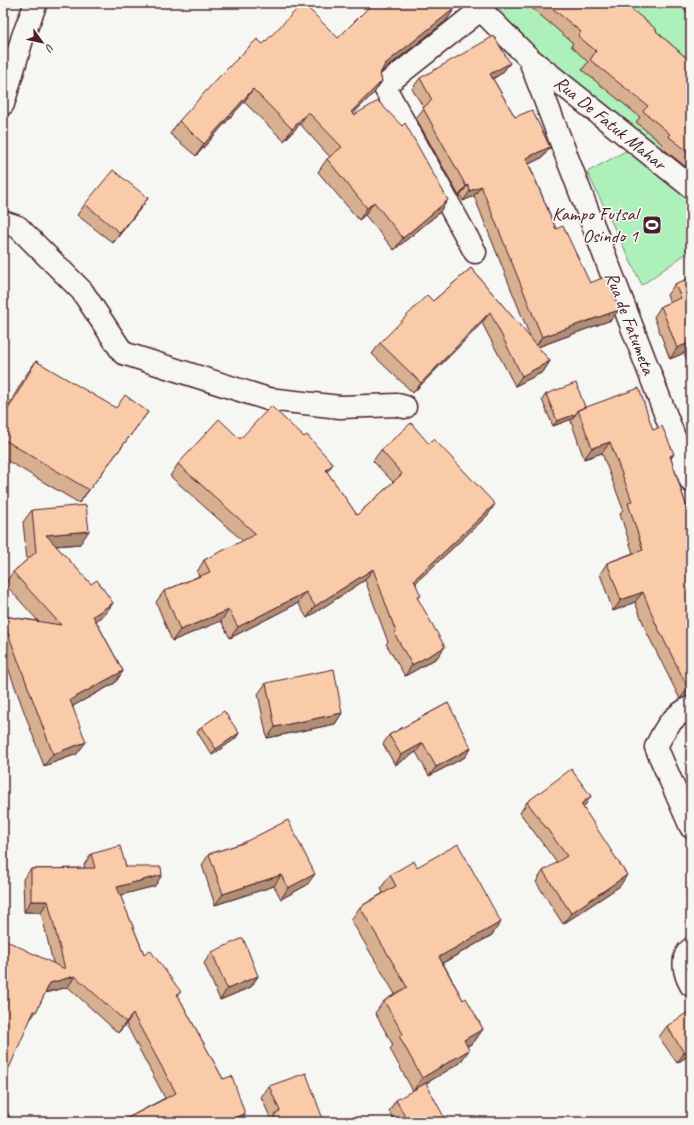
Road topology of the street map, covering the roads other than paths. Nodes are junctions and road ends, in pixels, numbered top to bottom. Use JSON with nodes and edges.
{"nodes":[{"id":1,"x":36,"y":3,"type":"edge"},
{"id":2,"x":477,"y":7,"type":"edge"},
{"id":3,"x":529,"y":58,"type":"junction"},
{"id":4,"x":3,"y":104,"type":"edge"},
{"id":5,"x":691,"y":187,"type":"edge"},
{"id":6,"x":3,"y":222,"type":"edge"},
{"id":7,"x":476,"y":252,"type":"dead end"},
{"id":8,"x":405,"y":407,"type":"dead end"},
{"id":9,"x":691,"y":481,"type":"edge"},
{"id":10,"x":691,"y":707,"type":"edge"},
{"id":11,"x":691,"y":827,"type":"edge"},
{"id":12,"x":691,"y":949,"type":"edge"},
{"id":13,"x":691,"y":985,"type":"edge"}],
"edges":[{"from":1,"to":4,"type":"street"},
{"from":2,"to":3,"type":"street","name":"Rua de Fatumeta"},
{"from":2,"to":7,"type":"street"},
{"from":3,"to":5,"type":"street","name":"Rua De Fatuk Mahar"},
{"from":3,"to":9,"type":"street","name":"Rua de Fatumeta"},
{"from":6,"to":8,"type":"street"},
{"from":10,"to":11,"type":"street"},
{"from":12,"to":13,"type":"street"}]}
